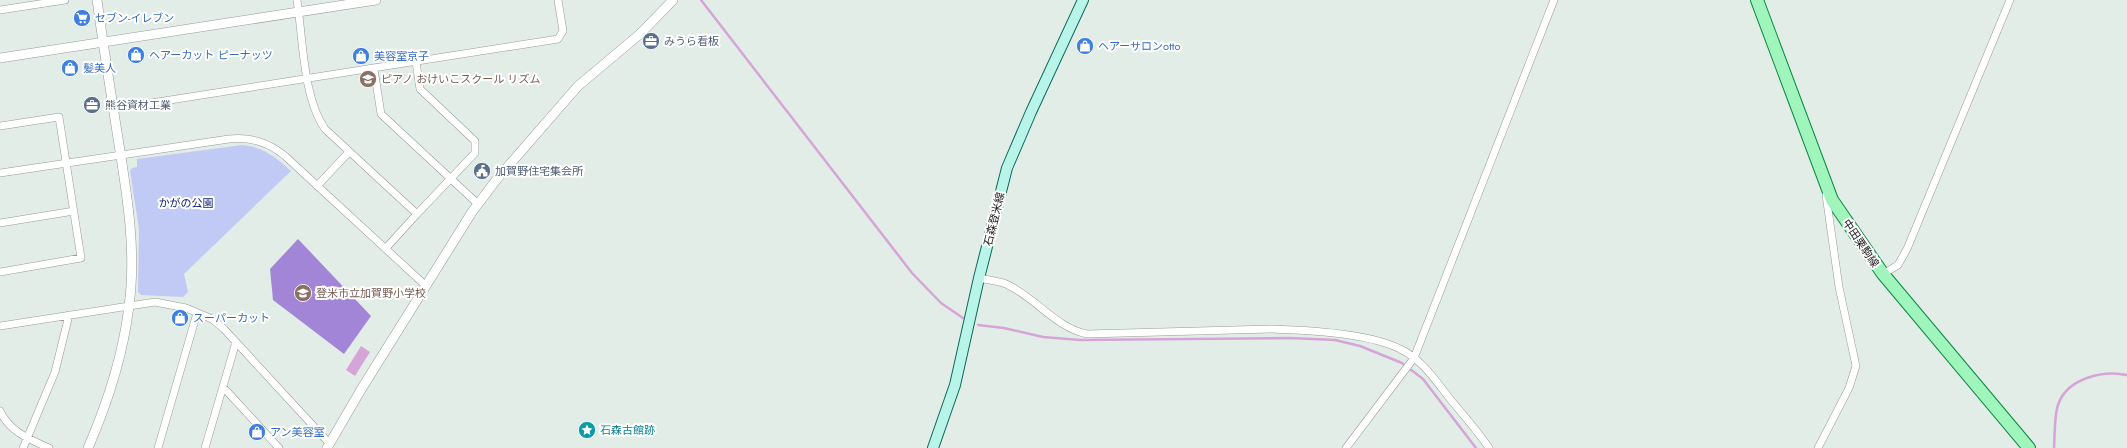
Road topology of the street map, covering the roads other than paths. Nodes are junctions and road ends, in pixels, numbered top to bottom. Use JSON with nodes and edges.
{"nodes":[{"id":1,"x":65,"y":0,"type":"edge"},
{"id":2,"x":97,"y":0,"type":"edge"},
{"id":3,"x":297,"y":0,"type":"edge"},
{"id":4,"x":376,"y":0,"type":"edge"},
{"id":5,"x":558,"y":0,"type":"edge"},
{"id":6,"x":673,"y":0,"type":"edge"},
{"id":7,"x":1083,"y":0,"type":"edge"},
{"id":8,"x":1554,"y":0,"type":"edge"},
{"id":9,"x":1757,"y":0,"type":"edge"},
{"id":10,"x":2010,"y":0,"type":"edge"},
{"id":11,"x":0,"y":10,"type":"edge"},
{"id":12,"x":298,"y":12,"type":"junction"},
{"id":13,"x":103,"y":42,"type":"junction"},
{"id":14,"x":0,"y":58,"type":"edge"},
{"id":15,"x":416,"y":62,"type":"junction"},
{"id":16,"x":374,"y":69,"type":"junction"},
{"id":17,"x":308,"y":79,"type":"junction"},
{"id":18,"x":113,"y":109,"type":"junction"},
{"id":19,"x":0,"y":126,"type":"edge"},
{"id":20,"x":349,"y":152,"type":"junction"},
{"id":21,"x":121,"y":155,"type":"junction"},
{"id":22,"x":66,"y":163,"type":"junction"},
{"id":23,"x":0,"y":173,"type":"edge"},
{"id":24,"x":450,"y":178,"type":"junction"},
{"id":25,"x":1823,"y":180,"type":"junction"},
{"id":26,"x":317,"y":186,"type":"junction"},
{"id":27,"x":478,"y":204,"type":"junction"},
{"id":28,"x":74,"y":211,"type":"junction"},
{"id":29,"x":417,"y":214,"type":"junction"},
{"id":30,"x":0,"y":222,"type":"edge"},
{"id":31,"x":386,"y":248,"type":"junction"},
{"id":32,"x":0,"y":272,"type":"edge"},
{"id":33,"x":1882,"y":274,"type":"junction"},
{"id":34,"x":979,"y":278,"type":"junction"},
{"id":35,"x":426,"y":286,"type":"junction"},
{"id":36,"x":130,"y":305,"type":"junction"},
{"id":37,"x":197,"y":312,"type":"junction"},
{"id":38,"x":68,"y":315,"type":"junction"},
{"id":39,"x":0,"y":326,"type":"edge"},
{"id":40,"x":236,"y":342,"type":"junction"},
{"id":41,"x":1412,"y":360,"type":"junction"},
{"id":42,"x":223,"y":387,"type":"junction"},
{"id":43,"x":0,"y":411,"type":"edge"},
{"id":44,"x":28,"y":438,"type":"junction"},
{"id":45,"x":328,"y":445,"type":"edge"},
{"id":46,"x":23,"y":448,"type":"edge"},
{"id":47,"x":49,"y":448,"type":"edge"},
{"id":48,"x":88,"y":448,"type":"edge"},
{"id":49,"x":158,"y":448,"type":"edge"},
{"id":50,"x":206,"y":448,"type":"edge"},
{"id":51,"x":279,"y":448,"type":"edge"},
{"id":52,"x":933,"y":448,"type":"edge"},
{"id":53,"x":1346,"y":448,"type":"edge"},
{"id":54,"x":1490,"y":448,"type":"edge"},
{"id":55,"x":1818,"y":448,"type":"edge"},
{"id":56,"x":2029,"y":448,"type":"edge"}],
"edges":[{"from":1,"to":11,"type":"street"},
{"from":2,"to":13,"type":"street"},
{"from":3,"to":12,"type":"street"},
{"from":4,"to":12,"type":"street"},
{"from":5,"to":15,"type":"street"},
{"from":6,"to":27,"type":"street"},
{"from":7,"to":34,"type":"main road","name":"石森登米線"},
{"from":8,"to":41,"type":"street"},
{"from":9,"to":25,"type":"main road","name":"中田栗駒線"},
{"from":10,"to":33,"type":"street"},
{"from":12,"to":13,"type":"street"},
{"from":12,"to":17,"type":"street"},
{"from":13,"to":14,"type":"street"},
{"from":13,"to":18,"type":"street"},
{"from":15,"to":16,"type":"street"},
{"from":15,"to":24,"type":"street"},
{"from":16,"to":17,"type":"street"},
{"from":16,"to":24,"type":"street"},
{"from":17,"to":18,"type":"street"},
{"from":17,"to":20,"type":"street"},
{"from":18,"to":21,"type":"street"},
{"from":19,"to":22,"type":"street"},
{"from":20,"to":26,"type":"street"},
{"from":20,"to":29,"type":"street"},
{"from":21,"to":22,"type":"street"},
{"from":21,"to":26,"type":"street"},
{"from":21,"to":36,"type":"street"},
{"from":22,"to":23,"type":"street"},
{"from":22,"to":28,"type":"street"},
{"from":24,"to":27,"type":"street"},
{"from":24,"to":29,"type":"street"},
{"from":25,"to":33,"type":"main road","name":"中田栗駒線"},
{"from":25,"to":55,"type":"street"},
{"from":26,"to":31,"type":"street"},
{"from":27,"to":35,"type":"street"},
{"from":28,"to":30,"type":"street"},
{"from":28,"to":32,"type":"street"},
{"from":29,"to":31,"type":"street"},
{"from":31,"to":35,"type":"street"},
{"from":33,"to":56,"type":"main road","name":"中田栗駒線"},
{"from":34,"to":41,"type":"street"},
{"from":34,"to":52,"type":"main road","name":"石森登米線"},
{"from":35,"to":45,"type":"street"},
{"from":36,"to":37,"type":"street"},
{"from":36,"to":38,"type":"street"},
{"from":36,"to":48,"type":"street"},
{"from":37,"to":40,"type":"street"},
{"from":37,"to":49,"type":"street"},
{"from":38,"to":39,"type":"street"},
{"from":38,"to":44,"type":"street"},
{"from":40,"to":42,"type":"street"},
{"from":40,"to":45,"type":"street"},
{"from":41,"to":53,"type":"street"},
{"from":41,"to":54,"type":"street"},
{"from":42,"to":50,"type":"street"},
{"from":42,"to":51,"type":"street"},
{"from":43,"to":44,"type":"street"},
{"from":44,"to":46,"type":"street"},
{"from":44,"to":47,"type":"street"}]}
